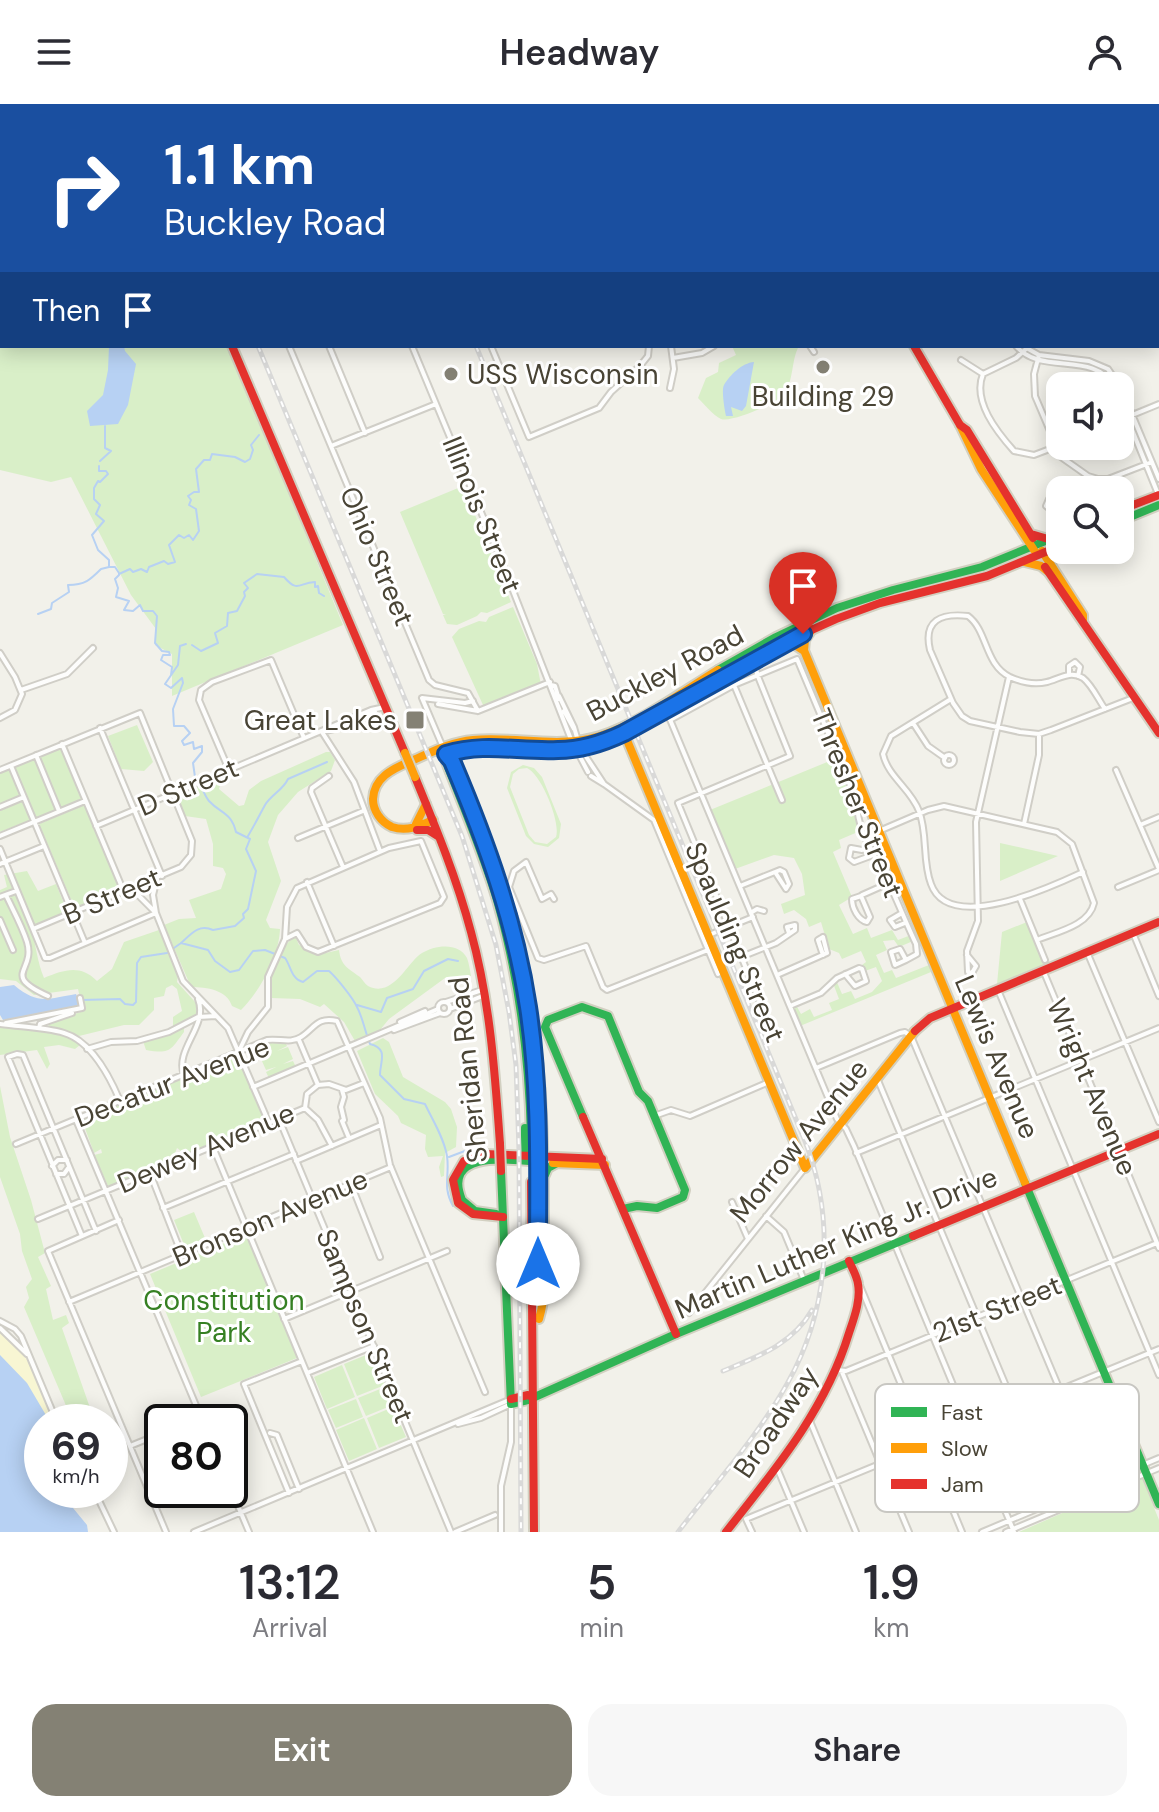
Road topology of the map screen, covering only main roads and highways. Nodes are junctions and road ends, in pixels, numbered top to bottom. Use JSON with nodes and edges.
{"nodes":[{"id":1,"x":233,"y":348,"type":"edge"},
{"id":2,"x":915,"y":348,"type":"edge"},
{"id":3,"x":1159,"y":496,"type":"edge"},
{"id":4,"x":1134,"y":505,"type":"edge"},
{"id":5,"x":1159,"y":505,"type":"edge"},
{"id":6,"x":1134,"y":515,"type":"edge"},
{"id":7,"x":1028,"y":536,"type":"junction"},
{"id":8,"x":1046,"y":538,"type":"edge"},
{"id":9,"x":1046,"y":541,"type":"edge"},
{"id":10,"x":1034,"y":546,"type":"junction"},
{"id":11,"x":1046,"y":553,"type":"edge"},
{"id":12,"x":1040,"y":555,"type":"junction"},
{"id":13,"x":1020,"y":558,"type":"junction"},
{"id":14,"x":1050,"y":564,"type":"edge"},
{"id":15,"x":1050,"y":570,"type":"junction"},
{"id":16,"x":860,"y":604,"type":"junction"},
{"id":17,"x":812,"y":629,"type":"junction"},
{"id":18,"x":796,"y":632,"type":"junction"},
{"id":19,"x":785,"y":643,"type":"junction"},
{"id":20,"x":804,"y":651,"type":"junction"},
{"id":21,"x":664,"y":707,"type":"junction"},
{"id":22,"x":624,"y":733,"type":"junction"},
{"id":23,"x":1159,"y":733,"type":"edge"},
{"id":24,"x":577,"y":746,"type":"junction"},
{"id":25,"x":445,"y":751,"type":"junction"},
{"id":26,"x":426,"y":804,"type":"junction"},
{"id":27,"x":433,"y":820,"type":"junction"},
{"id":28,"x":415,"y":827,"type":"junction"},
{"id":29,"x":439,"y":837,"type":"junction"},
{"id":30,"x":1159,"y":922,"type":"edge"},
{"id":31,"x":513,"y":948,"type":"junction"},
{"id":32,"x":953,"y":1007,"type":"junction"},
{"id":33,"x":1159,"y":1134,"type":"edge"},
{"id":34,"x":525,"y":1155,"type":"junction"},
{"id":35,"x":543,"y":1155,"type":"junction"},
{"id":36,"x":557,"y":1160,"type":"junction"},
{"id":37,"x":604,"y":1162,"type":"junction"},
{"id":38,"x":805,"y":1168,"type":"joint"},
{"id":39,"x":538,"y":1180,"type":"junction"},
{"id":40,"x":1027,"y":1188,"type":"junction"},
{"id":41,"x":502,"y":1201,"type":"junction"},
{"id":42,"x":623,"y":1209,"type":"junction"},
{"id":43,"x":503,"y":1215,"type":"junction"},
{"id":44,"x":488,"y":1216,"type":"junction"},
{"id":45,"x":504,"y":1231,"type":"junction"},
{"id":46,"x":849,"y":1261,"type":"junction"},
{"id":47,"x":676,"y":1334,"type":"junction"},
{"id":48,"x":1109,"y":1384,"type":"edge"},
{"id":49,"x":536,"y":1396,"type":"junction"},
{"id":50,"x":511,"y":1402,"type":"joint"},
{"id":51,"x":1139,"y":1457,"type":"edge"},
{"id":52,"x":1159,"y":1504,"type":"edge"},
{"id":53,"x":534,"y":1532,"type":"edge"},
{"id":54,"x":726,"y":1532,"type":"edge"}],
"edges":[{"from":1,"to":26,"type":"main road","name":"Sheridan Road","bridge":true},
{"from":2,"to":7,"type":"main road"},
{"from":3,"to":4,"type":"main road"},
{"from":5,"to":6,"type":"main road"},
{"from":7,"to":8,"type":"main road"},
{"from":7,"to":10,"type":"main road"},
{"from":7,"to":13,"type":"main road"},
{"from":9,"to":10,"type":"main road","name":"Buckley Road"},
{"from":10,"to":12,"type":"main road"},
{"from":10,"to":13,"type":"main road","name":"Buckley Road"},
{"from":11,"to":12,"type":"main road","name":"Buckley Road"},
{"from":12,"to":13,"type":"main road","name":"Buckley Road"},
{"from":12,"to":15,"type":"main road"},
{"from":13,"to":15,"type":"main road"},
{"from":13,"to":16,"type":"main road","name":"Buckley Road"},
{"from":14,"to":15,"type":"main road"},
{"from":15,"to":23,"type":"main road"},
{"from":16,"to":17,"type":"main road","name":"Buckley Road"},
{"from":16,"to":18,"type":"main road","name":"Buckley Road"},
{"from":17,"to":18,"type":"main road","name":"Buckley Road"},
{"from":17,"to":20,"type":"main road"},
{"from":18,"to":19,"type":"main road","name":"Buckley Road"},
{"from":18,"to":20,"type":"main road","name":"Lewis Avenue"},
{"from":18,"to":21,"type":"main road","name":"Buckley Road"},
{"from":19,"to":20,"type":"main road"},
{"from":19,"to":21,"type":"main road","name":"Buckley Road"},
{"from":20,"to":32,"type":"main road","name":"Lewis Avenue"},
{"from":21,"to":22,"type":"main road","name":"Buckley Road"},
{"from":21,"to":24,"type":"main road","name":"Buckley Road"},
{"from":22,"to":24,"type":"main road","name":"Buckley Road"},
{"from":22,"to":38,"type":"main road","name":"Spaulding Street"},
{"from":24,"to":25,"type":"main road","name":"Buckley Road"},
{"from":25,"to":28,"type":"main road","name":"Buckley Road"},
{"from":25,"to":31,"type":"main road"},
{"from":26,"to":27,"type":"main road","name":"Sheridan Road"},
{"from":26,"to":28,"type":"main road"},
{"from":27,"to":28,"type":"main road"},
{"from":27,"to":29,"type":"main road","name":"Sheridan Road"},
{"from":28,"to":29,"type":"main road"},
{"from":29,"to":41,"type":"main road","name":"Sheridan Road","bridge":true},
{"from":30,"to":32,"type":"main road","name":"Morrow Avenue"},
{"from":31,"to":34,"type":"main road"},
{"from":31,"to":35,"type":"main road"},
{"from":31,"to":39,"type":"main road"},
{"from":32,"to":38,"type":"main road","name":"Morrow Avenue"},
{"from":32,"to":40,"type":"main road","name":"Lewis Avenue"},
{"from":33,"to":40,"type":"main road","name":"Martin Luther King Jr. Drive"},
{"from":34,"to":35,"type":"main road"},
{"from":34,"to":44,"type":"main road"},
{"from":35,"to":36,"type":"main road"},
{"from":35,"to":36,"type":"main road"},
{"from":35,"to":39,"type":"main road"},
{"from":35,"to":44,"type":"main road"},
{"from":36,"to":37,"type":"main road"},
{"from":36,"to":39,"type":"main road"},
{"from":37,"to":42,"type":"main road"},
{"from":37,"to":42,"type":"main road"},
{"from":39,"to":49,"type":"main road"},
{"from":39,"to":49,"type":"main road"},
{"from":40,"to":46,"type":"main road","name":"Martin Luther King Jr. Drive"},
{"from":40,"to":48,"type":"main road","name":"Lewis Avenue"},
{"from":41,"to":43,"type":"main road","name":"Sheridan Road"},
{"from":41,"to":44,"type":"main road"},
{"from":42,"to":47,"type":"main road"},
{"from":43,"to":44,"type":"main road"},
{"from":43,"to":45,"type":"main road","name":"Sheridan Road"},
{"from":44,"to":45,"type":"main road"},
{"from":45,"to":50,"type":"main road","name":"Sheridan Road"},
{"from":46,"to":47,"type":"main road","name":"Martin Luther King Jr. Drive"},
{"from":46,"to":54,"type":"main road","name":"Broadway"},
{"from":47,"to":49,"type":"main road","name":"Martin Luther King Jr. Drive"},
{"from":49,"to":50,"type":"main road","name":"Martin Luther King Jr. Drive"},
{"from":49,"to":53,"type":"main road"},
{"from":51,"to":52,"type":"main road","name":"Lewis Avenue"}]}
